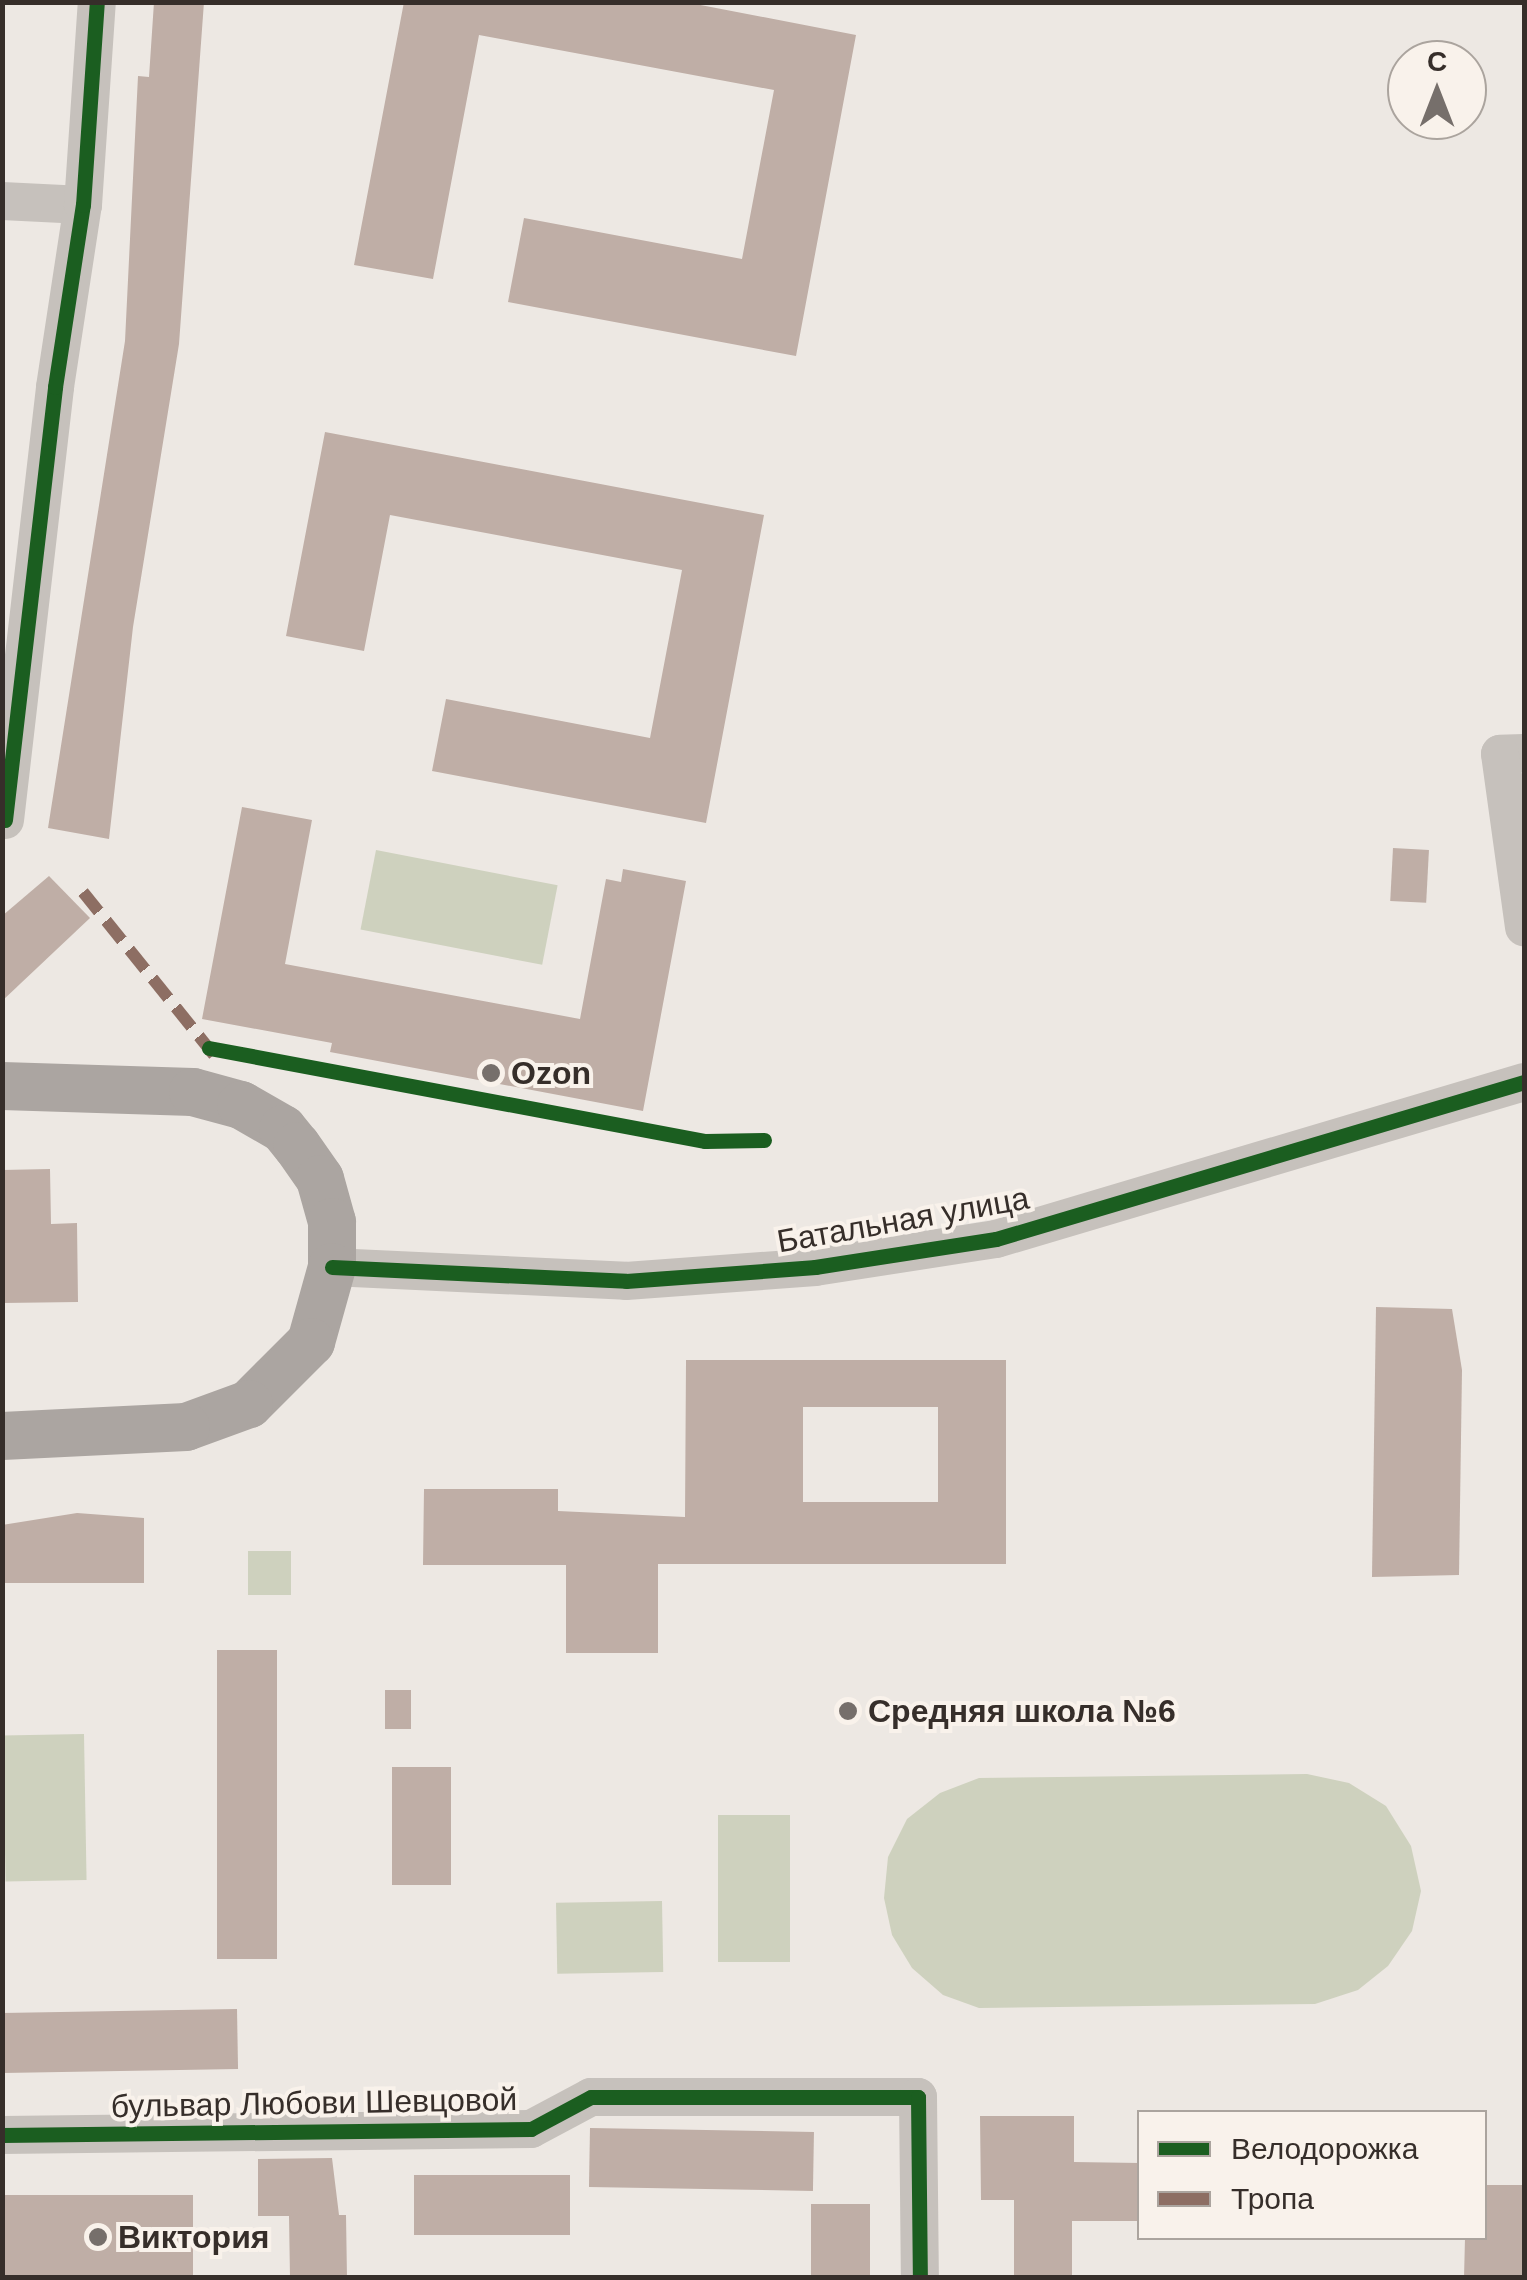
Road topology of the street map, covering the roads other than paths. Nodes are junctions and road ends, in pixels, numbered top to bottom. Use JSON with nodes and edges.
{"nodes":[{"id":1,"x":97,"y":2,"type":"edge"},
{"id":2,"x":2,"y":201,"type":"edge"},
{"id":3,"x":84,"y":205,"type":"junction"},
{"id":4,"x":1524,"y":753,"type":"edge"},
{"id":5,"x":5,"y":820,"type":"dead end"},
{"id":6,"x":1524,"y":927,"type":"edge"},
{"id":7,"x":1524,"y":1082,"type":"edge"},
{"id":8,"x":2,"y":1086,"type":"edge"},
{"id":9,"x":332,"y":1267,"type":"junction"},
{"id":10,"x":2,"y":1436,"type":"edge"},
{"id":11,"x":2,"y":2135,"type":"edge"},
{"id":12,"x":920,"y":2278,"type":"edge"}],
"edges":[{"from":1,"to":3,"type":"street"},
{"from":2,"to":3,"type":"street"},
{"from":3,"to":5,"type":"street"},
{"from":4,"to":6,"type":"street"},
{"from":7,"to":9,"type":"street","name":"Батальная улица"},
{"from":8,"to":9,"type":"main road"},
{"from":9,"to":10,"type":"main road"},
{"from":11,"to":12,"type":"street","name":"бульвар Любови Шевцовой"}]}
